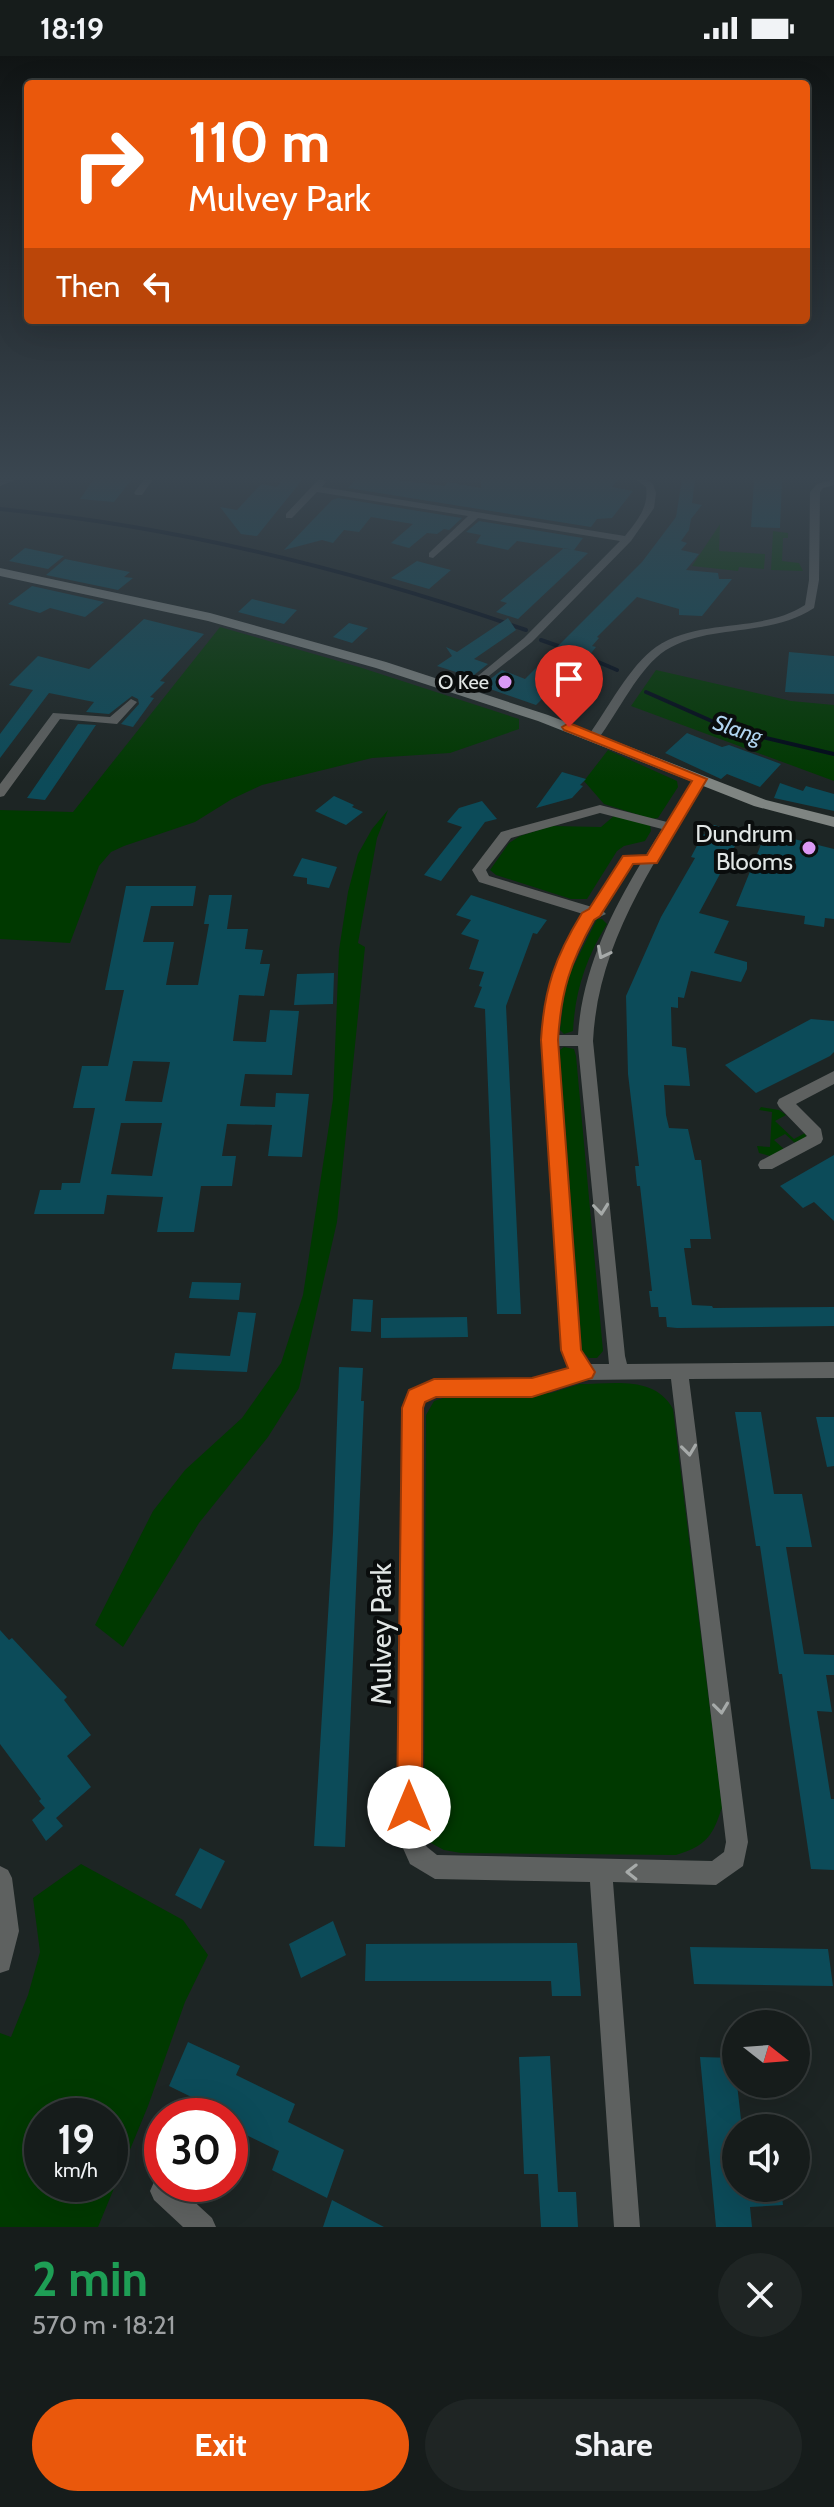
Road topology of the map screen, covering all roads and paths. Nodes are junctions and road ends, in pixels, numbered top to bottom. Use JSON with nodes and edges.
{"nodes":[{"id":1,"x":39,"y":580,"type":"edge"},
{"id":2,"x":587,"y":580,"type":"edge"},
{"id":3,"x":813,"y":580,"type":"edge"},
{"id":4,"x":466,"y":691,"type":"junction"},
{"id":5,"x":131,"y":702,"type":"dead end"},
{"id":6,"x":594,"y":736,"type":"junction"},
{"id":7,"x":700,"y":779,"type":"junction"},
{"id":8,"x":0,"y":793,"type":"edge"},
{"id":9,"x":834,"y":822,"type":"edge"},
{"id":10,"x":671,"y":827,"type":"junction"},
{"id":11,"x":652,"y":859,"type":"junction"},
{"id":12,"x":595,"y":913,"type":"junction"},
{"id":13,"x":618,"y":919,"type":"junction"},
{"id":14,"x":550,"y":1040,"type":"junction"},
{"id":15,"x":585,"y":1041,"type":"junction"},
{"id":16,"x":834,"y":1077,"type":"edge"},
{"id":17,"x":766,"y":1165,"type":"dead end"},
{"id":18,"x":834,"y":1370,"type":"edge"},
{"id":19,"x":620,"y":1371,"type":"junction"},
{"id":20,"x":584,"y":1372,"type":"junction"},
{"id":21,"x":679,"y":1373,"type":"junction"},
{"id":22,"x":601,"y":1872,"type":"junction"},
{"id":23,"x":0,"y":1878,"type":"edge"},
{"id":24,"x":0,"y":1961,"type":"edge"},
{"id":25,"x":175,"y":2202,"type":"edge"},
{"id":26,"x":203,"y":2227,"type":"edge"},
{"id":27,"x":627,"y":2227,"type":"edge"}],
"edges":[{"from":1,"to":4,"type":"main road"},
{"from":2,"to":4,"type":"street"},
{"from":3,"to":6,"type":"street"},
{"from":4,"to":6,"type":"main road"},
{"from":5,"to":8,"type":"street"},
{"from":6,"to":7,"type":"main road"},
{"from":7,"to":9,"type":"main road"},
{"from":7,"to":10,"type":"street"},
{"from":10,"to":11,"type":"street"},
{"from":10,"to":12,"type":"street"},
{"from":11,"to":12,"type":"street"},
{"from":11,"to":13,"type":"street"},
{"from":12,"to":13,"type":"street"},
{"from":12,"to":14,"type":"street"},
{"from":13,"to":15,"type":"street","one_way":true},
{"from":14,"to":15,"type":"street"},
{"from":14,"to":20,"type":"street"},
{"from":15,"to":19,"type":"street","one_way":true},
{"from":16,"to":17,"type":"street"},
{"from":18,"to":21,"type":"street"},
{"from":19,"to":20,"type":"street","name":"Mulvey Park"},
{"from":19,"to":21,"type":"street","name":"Mulvey Park"},
{"from":20,"to":22,"type":"street","name":"Mulvey Park"},
{"from":21,"to":22,"type":"street","name":"Mulvey Park","one_way":true},
{"from":22,"to":27,"type":"street"},
{"from":23,"to":24,"type":"street"},
{"from":25,"to":26,"type":"street"}]}
